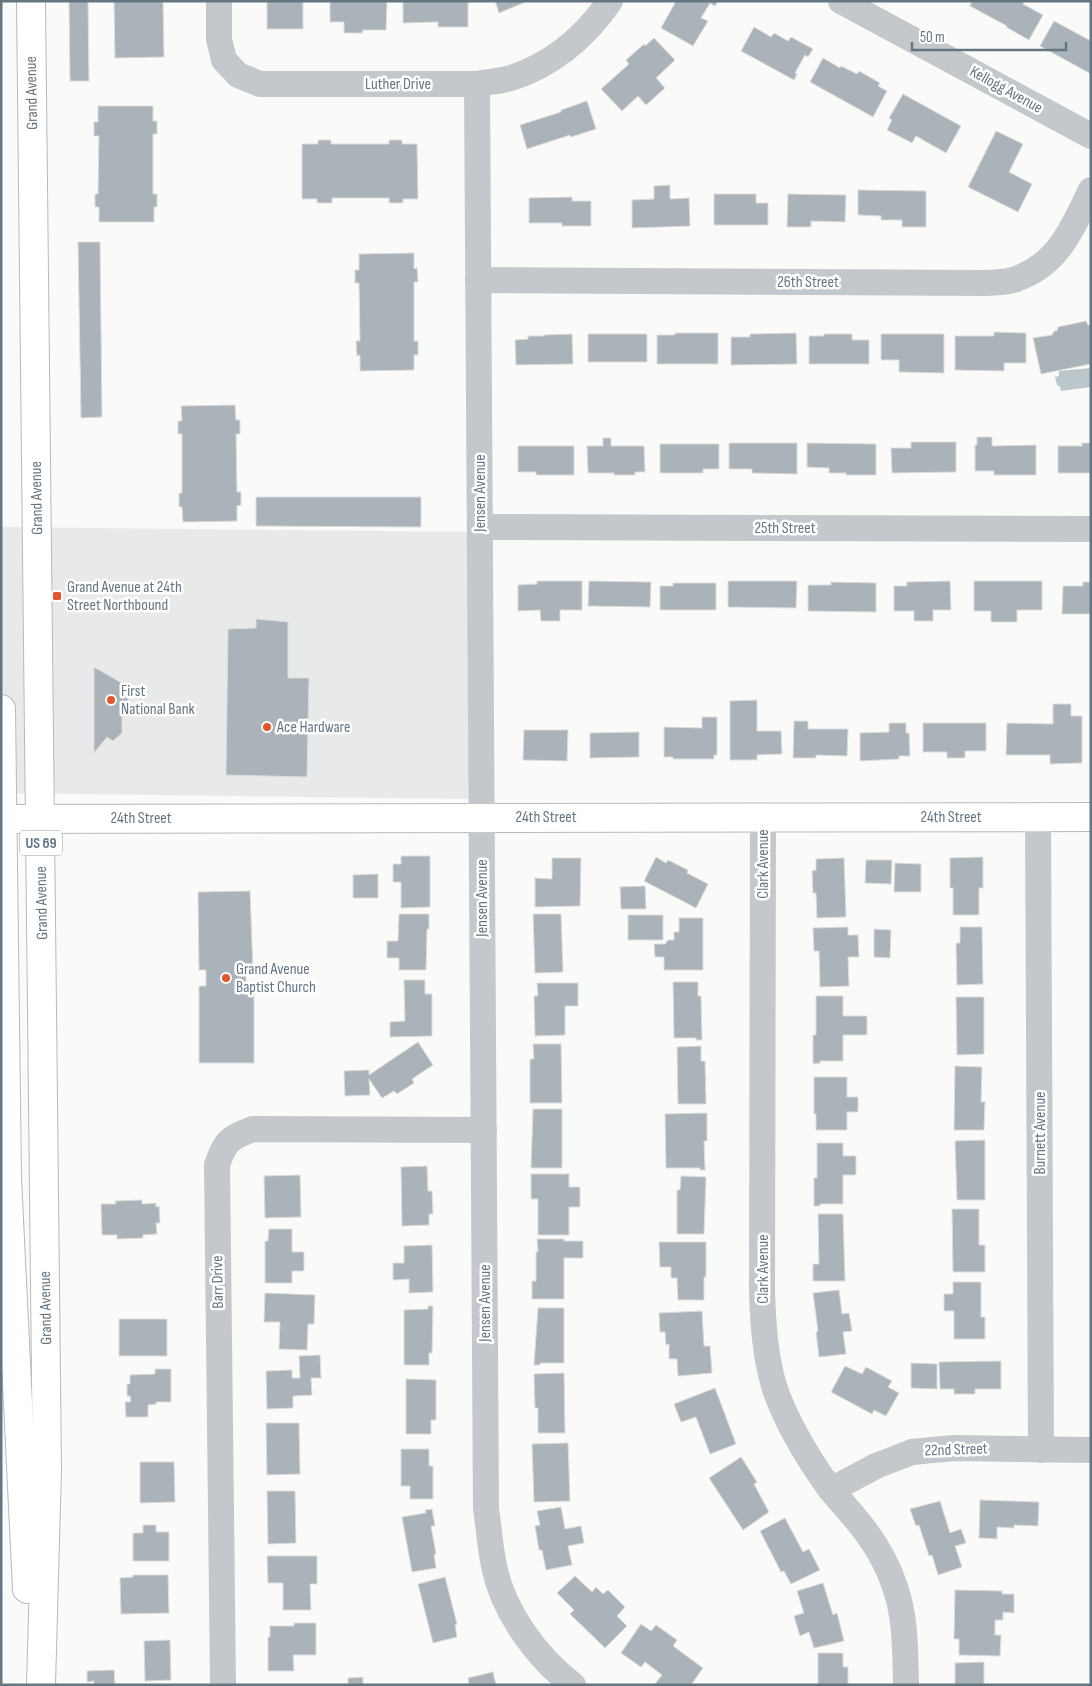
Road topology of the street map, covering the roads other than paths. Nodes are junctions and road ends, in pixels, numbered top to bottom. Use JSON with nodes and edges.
{"nodes":[{"id":1,"x":32,"y":1,"type":"edge"},
{"id":2,"x":219,"y":1,"type":"edge"},
{"id":3,"x":610,"y":1,"type":"edge"},
{"id":4,"x":842,"y":1,"type":"edge"},
{"id":5,"x":477,"y":84,"type":"junction"},
{"id":6,"x":1091,"y":136,"type":"edge"},
{"id":7,"x":1091,"y":190,"type":"edge"},
{"id":8,"x":478,"y":280,"type":"junction"},
{"id":9,"x":480,"y":527,"type":"junction"},
{"id":10,"x":1091,"y":529,"type":"edge"},
{"id":11,"x":1,"y":709,"type":"edge"},
{"id":12,"x":482,"y":817,"type":"junction"},
{"id":13,"x":763,"y":817,"type":"junction"},
{"id":14,"x":1038,"y":817,"type":"junction"},
{"id":15,"x":1091,"y":817,"type":"edge"},
{"id":16,"x":41,"y":818,"type":"junction"},
{"id":17,"x":2,"y":819,"type":"edge"},
{"id":18,"x":484,"y":1130,"type":"junction"},
{"id":19,"x":1041,"y":1450,"type":"junction"},
{"id":20,"x":1091,"y":1450,"type":"edge"},
{"id":21,"x":831,"y":1490,"type":"junction"},
{"id":22,"x":31,"y":1685,"type":"edge"},
{"id":23,"x":41,"y":1685,"type":"edge"},
{"id":24,"x":223,"y":1685,"type":"edge"},
{"id":25,"x":572,"y":1685,"type":"edge"},
{"id":26,"x":906,"y":1685,"type":"edge"}],
"edges":[{"from":1,"to":16,"type":"main road","name":"Grand Avenue","number":"US 69"},
{"from":2,"to":5,"type":"street","name":"Luther Drive"},
{"from":3,"to":5,"type":"street","name":"Luther Drive"},
{"from":4,"to":6,"type":"street","name":"Kellogg Avenue"},
{"from":5,"to":8,"type":"street","name":"Jensen Avenue"},
{"from":7,"to":8,"type":"street","name":"26th Street"},
{"from":8,"to":9,"type":"street","name":"Jensen Avenue"},
{"from":9,"to":10,"type":"street","name":"25th Street"},
{"from":9,"to":12,"type":"street","name":"Jensen Avenue"},
{"from":11,"to":17,"type":"main road","name":"Grand Avenue","number":"US 69"},
{"from":12,"to":13,"type":"main road","name":"24th Street"},
{"from":12,"to":16,"type":"main road","name":"24th Street"},
{"from":12,"to":18,"type":"street","name":"Jensen Avenue"},
{"from":13,"to":14,"type":"main road","name":"24th Street"},
{"from":13,"to":21,"type":"street","name":"Clark Avenue"},
{"from":14,"to":15,"type":"main road","name":"24th Street"},
{"from":14,"to":19,"type":"street","name":"Burnett Avenue"},
{"from":16,"to":17,"type":"main road","name":"24th Street"},
{"from":16,"to":23,"type":"main road","name":"Grand Avenue","number":"US 69"},
{"from":17,"to":22,"type":"main road","name":"Grand Avenue","number":"US 69"},
{"from":18,"to":24,"type":"street","name":"Barr Drive"},
{"from":18,"to":25,"type":"street","name":"Jensen Avenue"},
{"from":19,"to":20,"type":"street","name":"22nd Street"},
{"from":19,"to":21,"type":"street","name":"22nd Street"},
{"from":21,"to":26,"type":"street","name":"Clark Avenue"}]}
